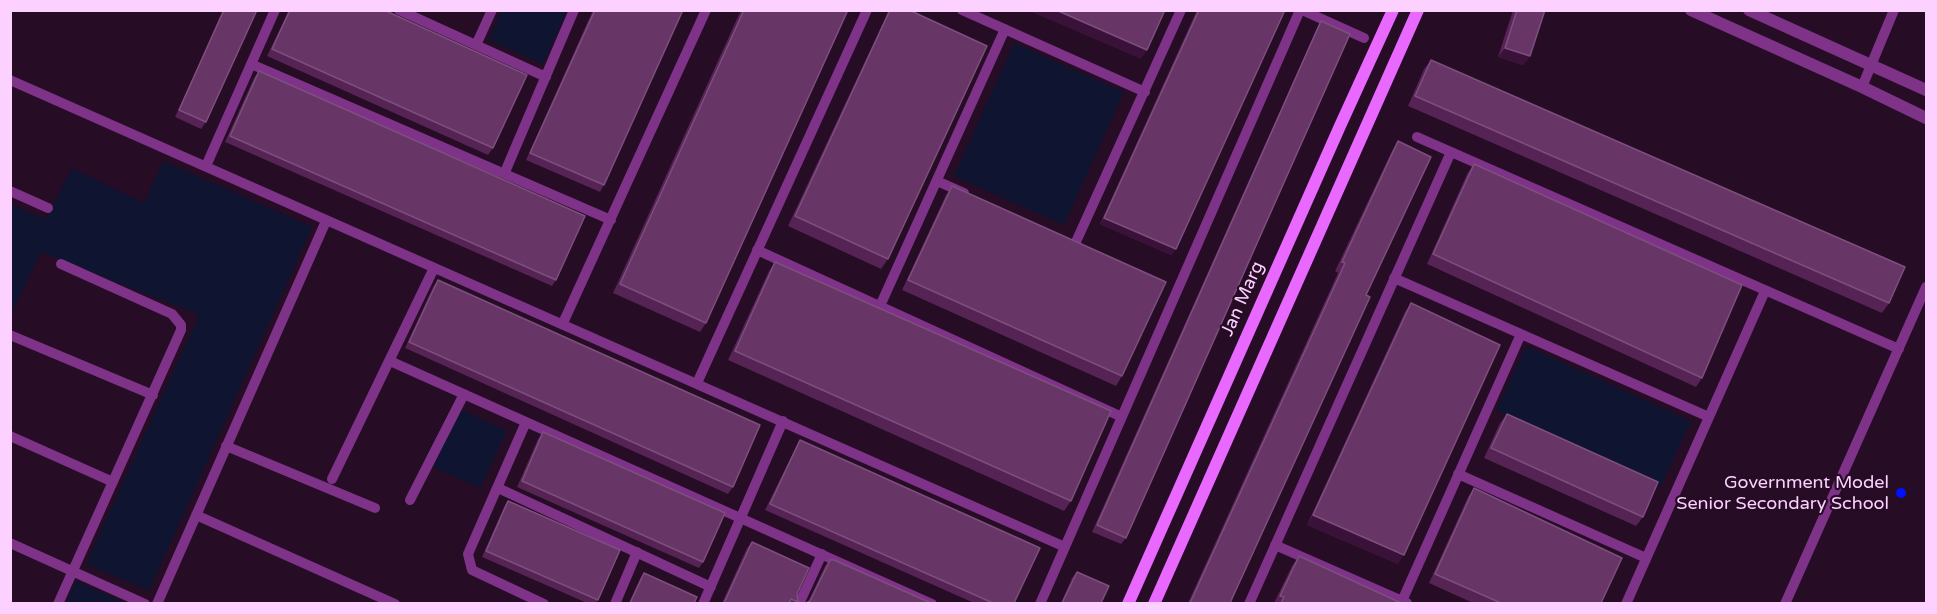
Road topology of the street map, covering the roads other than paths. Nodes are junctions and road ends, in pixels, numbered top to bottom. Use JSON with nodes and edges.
{"nodes":[{"id":1,"x":275,"y":10,"type":"edge"},
{"id":2,"x":399,"y":10,"type":"edge"},
{"id":3,"x":492,"y":10,"type":"edge"},
{"id":4,"x":574,"y":10,"type":"edge"},
{"id":5,"x":706,"y":10,"type":"edge"},
{"id":6,"x":867,"y":10,"type":"edge"},
{"id":7,"x":962,"y":10,"type":"edge"},
{"id":8,"x":1181,"y":10,"type":"edge"},
{"id":9,"x":1301,"y":10,"type":"edge"},
{"id":10,"x":1393,"y":10,"type":"edge"},
{"id":11,"x":1418,"y":10,"type":"edge"},
{"id":12,"x":1691,"y":10,"type":"edge"},
{"id":13,"x":1749,"y":10,"type":"edge"},
{"id":14,"x":1894,"y":10,"type":"edge"},
{"id":15,"x":1005,"y":29,"type":"junction"},
{"id":16,"x":1364,"y":38,"type":"dead end"},
{"id":17,"x":476,"y":45,"type":"junction"},
{"id":18,"x":251,"y":64,"type":"junction"},
{"id":19,"x":1871,"y":65,"type":"junction"},
{"id":20,"x":546,"y":77,"type":"junction"},
{"id":21,"x":10,"y":80,"type":"edge"},
{"id":22,"x":1862,"y":87,"type":"junction"},
{"id":23,"x":1926,"y":90,"type":"edge"},
{"id":24,"x":1144,"y":92,"type":"junction"},
{"id":25,"x":1926,"y":118,"type":"edge"},
{"id":26,"x":1418,"y":137,"type":"dead end"},
{"id":27,"x":1451,"y":152,"type":"junction"},
{"id":28,"x":206,"y":166,"type":"junction"},
{"id":29,"x":505,"y":172,"type":"junction"},
{"id":30,"x":937,"y":181,"type":"junction"},
{"id":31,"x":10,"y":191,"type":"edge"},
{"id":32,"x":980,"y":200,"type":"edge"},
{"id":33,"x":48,"y":208,"type":"dead end"},
{"id":34,"x":610,"y":220,"type":"junction"},
{"id":35,"x":326,"y":221,"type":"junction"},
{"id":36,"x":1075,"y":244,"type":"edge"},
{"id":37,"x":757,"y":250,"type":"junction"},
{"id":38,"x":61,"y":264,"type":"dead end"},
{"id":39,"x":434,"y":268,"type":"junction"},
{"id":40,"x":1394,"y":278,"type":"junction"},
{"id":41,"x":1926,"y":287,"type":"edge"},
{"id":42,"x":1766,"y":291,"type":"junction"},
{"id":43,"x":880,"y":306,"type":"junction"},
{"id":44,"x":563,"y":323,"type":"junction"},
{"id":45,"x":1521,"y":334,"type":"junction"},
{"id":46,"x":10,"y":335,"type":"edge"},
{"id":47,"x":1899,"y":349,"type":"junction"},
{"id":48,"x":390,"y":361,"type":"junction"},
{"id":49,"x":697,"y":383,"type":"junction"},
{"id":50,"x":464,"y":394,"type":"junction"},
{"id":51,"x":153,"y":395,"type":"junction"},
{"id":52,"x":1122,"y":417,"type":"junction"},
{"id":53,"x":1709,"y":417,"type":"junction"},
{"id":54,"x":783,"y":421,"type":"junction"},
{"id":55,"x":526,"y":422,"type":"junction"},
{"id":56,"x":10,"y":436,"type":"edge"},
{"id":57,"x":226,"y":446,"type":"junction"},
{"id":58,"x":1458,"y":474,"type":"junction"},
{"id":59,"x":332,"y":478,"type":"dead end"},
{"id":60,"x":113,"y":483,"type":"junction"},
{"id":61,"x":498,"y":488,"type":"junction"},
{"id":62,"x":410,"y":500,"type":"dead end"},
{"id":63,"x":375,"y":508,"type":"dead end"},
{"id":64,"x":196,"y":514,"type":"junction"},
{"id":65,"x":741,"y":518,"type":"junction"},
{"id":66,"x":10,"y":543,"type":"edge"},
{"id":67,"x":1275,"y":545,"type":"junction"},
{"id":68,"x":1065,"y":547,"type":"junction"},
{"id":69,"x":637,"y":552,"type":"junction"},
{"id":70,"x":822,"y":554,"type":"junction"},
{"id":71,"x":1646,"y":558,"type":"junction"},
{"id":72,"x":73,"y":571,"type":"junction"},
{"id":73,"x":711,"y":587,"type":"junction"},
{"id":74,"x":1405,"y":602,"type":"edge"},
{"id":75,"x":58,"y":603,"type":"edge"},
{"id":76,"x":145,"y":603,"type":"edge"},
{"id":77,"x":156,"y":603,"type":"edge"},
{"id":78,"x":395,"y":603,"type":"edge"},
{"id":79,"x":544,"y":603,"type":"edge"},
{"id":80,"x":615,"y":603,"type":"edge"},
{"id":81,"x":703,"y":603,"type":"edge"},
{"id":82,"x":799,"y":603,"type":"edge"},
{"id":83,"x":932,"y":603,"type":"edge"},
{"id":84,"x":1040,"y":603,"type":"edge"},
{"id":85,"x":1128,"y":603,"type":"edge"},
{"id":86,"x":1154,"y":603,"type":"edge"},
{"id":87,"x":1249,"y":603,"type":"edge"},
{"id":88,"x":1626,"y":603,"type":"edge"},
{"id":89,"x":1785,"y":603,"type":"edge"}],
"edges":[{"from":1,"to":18,"type":"street"},
{"from":2,"to":17,"type":"street"},
{"from":3,"to":17,"type":"street"},
{"from":4,"to":20,"type":"street"},
{"from":5,"to":34,"type":"street"},
{"from":6,"to":37,"type":"street"},
{"from":7,"to":15,"type":"street"},
{"from":8,"to":24,"type":"street"},
{"from":9,"to":16,"type":"street"},
{"from":9,"to":52,"type":"street"},
{"from":10,"to":85,"type":"main road","name":"Jan Marg"},
{"from":11,"to":86,"type":"main road"},
{"from":12,"to":22,"type":"street"},
{"from":13,"to":19,"type":"street"},
{"from":14,"to":19,"type":"street"},
{"from":15,"to":24,"type":"street"},
{"from":15,"to":30,"type":"street"},
{"from":17,"to":20,"type":"street"},
{"from":18,"to":28,"type":"street"},
{"from":18,"to":29,"type":"street"},
{"from":19,"to":22,"type":"street"},
{"from":19,"to":23,"type":"street"},
{"from":20,"to":29,"type":"street"},
{"from":21,"to":28,"type":"street"},
{"from":22,"to":25,"type":"street"},
{"from":24,"to":36,"type":"street"},
{"from":26,"to":27,"type":"street"},
{"from":27,"to":40,"type":"street"},
{"from":27,"to":42,"type":"street"},
{"from":28,"to":35,"type":"street"},
{"from":29,"to":34,"type":"street"},
{"from":30,"to":32,"type":"street"},
{"from":30,"to":43,"type":"street"},
{"from":31,"to":33,"type":"street"},
{"from":34,"to":44,"type":"street"},
{"from":35,"to":39,"type":"street"},
{"from":35,"to":57,"type":"street"},
{"from":37,"to":43,"type":"street"},
{"from":37,"to":49,"type":"street"},
{"from":38,"to":51,"type":"street"},
{"from":39,"to":44,"type":"street"},
{"from":39,"to":48,"type":"street"},
{"from":40,"to":45,"type":"street"},
{"from":40,"to":67,"type":"street"},
{"from":41,"to":47,"type":"street"},
{"from":42,"to":47,"type":"street"},
{"from":42,"to":53,"type":"street"},
{"from":43,"to":52,"type":"street"},
{"from":44,"to":49,"type":"street"},
{"from":45,"to":53,"type":"street"},
{"from":45,"to":58,"type":"street"},
{"from":46,"to":51,"type":"street"},
{"from":47,"to":89,"type":"street"},
{"from":48,"to":50,"type":"street"},
{"from":48,"to":59,"type":"street"},
{"from":49,"to":54,"type":"street"},
{"from":50,"to":55,"type":"street"},
{"from":50,"to":62,"type":"street"},
{"from":51,"to":60,"type":"street"},
{"from":52,"to":68,"type":"street"},
{"from":53,"to":71,"type":"street"},
{"from":54,"to":65,"type":"street"},
{"from":54,"to":68,"type":"street"},
{"from":55,"to":61,"type":"street"},
{"from":55,"to":65,"type":"street"},
{"from":56,"to":60,"type":"street"},
{"from":57,"to":63,"type":"street"},
{"from":57,"to":64,"type":"street"},
{"from":58,"to":71,"type":"street"},
{"from":58,"to":74,"type":"street"},
{"from":60,"to":72,"type":"street"},
{"from":61,"to":69,"type":"street"},
{"from":61,"to":79,"type":"street"},
{"from":64,"to":77,"type":"street"},
{"from":64,"to":78,"type":"street"},
{"from":65,"to":70,"type":"street"},
{"from":65,"to":73,"type":"street"},
{"from":66,"to":72,"type":"street"},
{"from":67,"to":74,"type":"street"},
{"from":67,"to":87,"type":"street"},
{"from":68,"to":84,"type":"street"},
{"from":69,"to":73,"type":"street"},
{"from":69,"to":80,"type":"street"},
{"from":70,"to":82,"type":"street"},
{"from":70,"to":83,"type":"street"},
{"from":71,"to":88,"type":"street"},
{"from":72,"to":75,"type":"street"},
{"from":72,"to":76,"type":"street"},
{"from":73,"to":81,"type":"street"}]}
